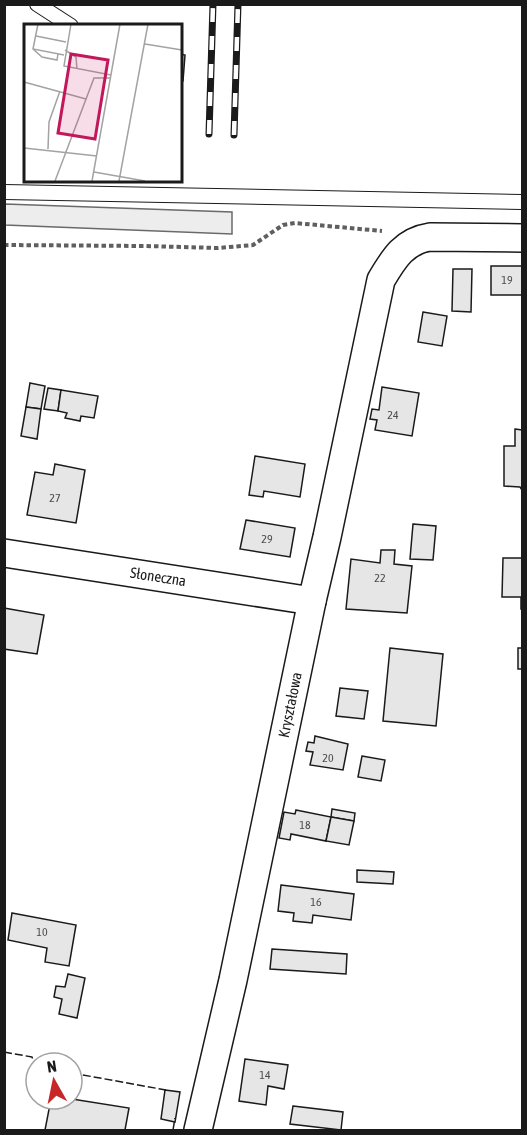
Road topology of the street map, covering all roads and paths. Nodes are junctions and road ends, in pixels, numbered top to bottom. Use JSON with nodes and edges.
{"nodes":[{"id":1,"x":38,"y":4,"type":"edge"},
{"id":2,"x":68,"y":24,"type":"edge"},
{"id":3,"x":116,"y":182,"type":"edge"},
{"id":4,"x":4,"y":192,"type":"edge"},
{"id":5,"x":116,"y":195,"type":"junction"},
{"id":6,"x":522,"y":202,"type":"edge"},
{"id":7,"x":384,"y":231,"type":"dead end"},
{"id":8,"x":522,"y":238,"type":"edge"},
{"id":9,"x":4,"y":245,"type":"edge"},
{"id":10,"x":4,"y":553,"type":"edge"},
{"id":11,"x":312,"y":601,"type":"junction"},
{"id":12,"x":198,"y":1131,"type":"edge"}],
"edges":[{"from":1,"to":2,"type":"lane"},
{"from":3,"to":5,"type":"lane"},
{"from":4,"to":5,"type":"lane"},
{"from":5,"to":6,"type":"lane"},
{"from":7,"to":9,"type":"path"},
{"from":8,"to":11,"type":"street","name":"Kryształowa"},
{"from":10,"to":11,"type":"street","name":"Słoneczna"},
{"from":11,"to":12,"type":"street","name":"Kryształowa"}]}
